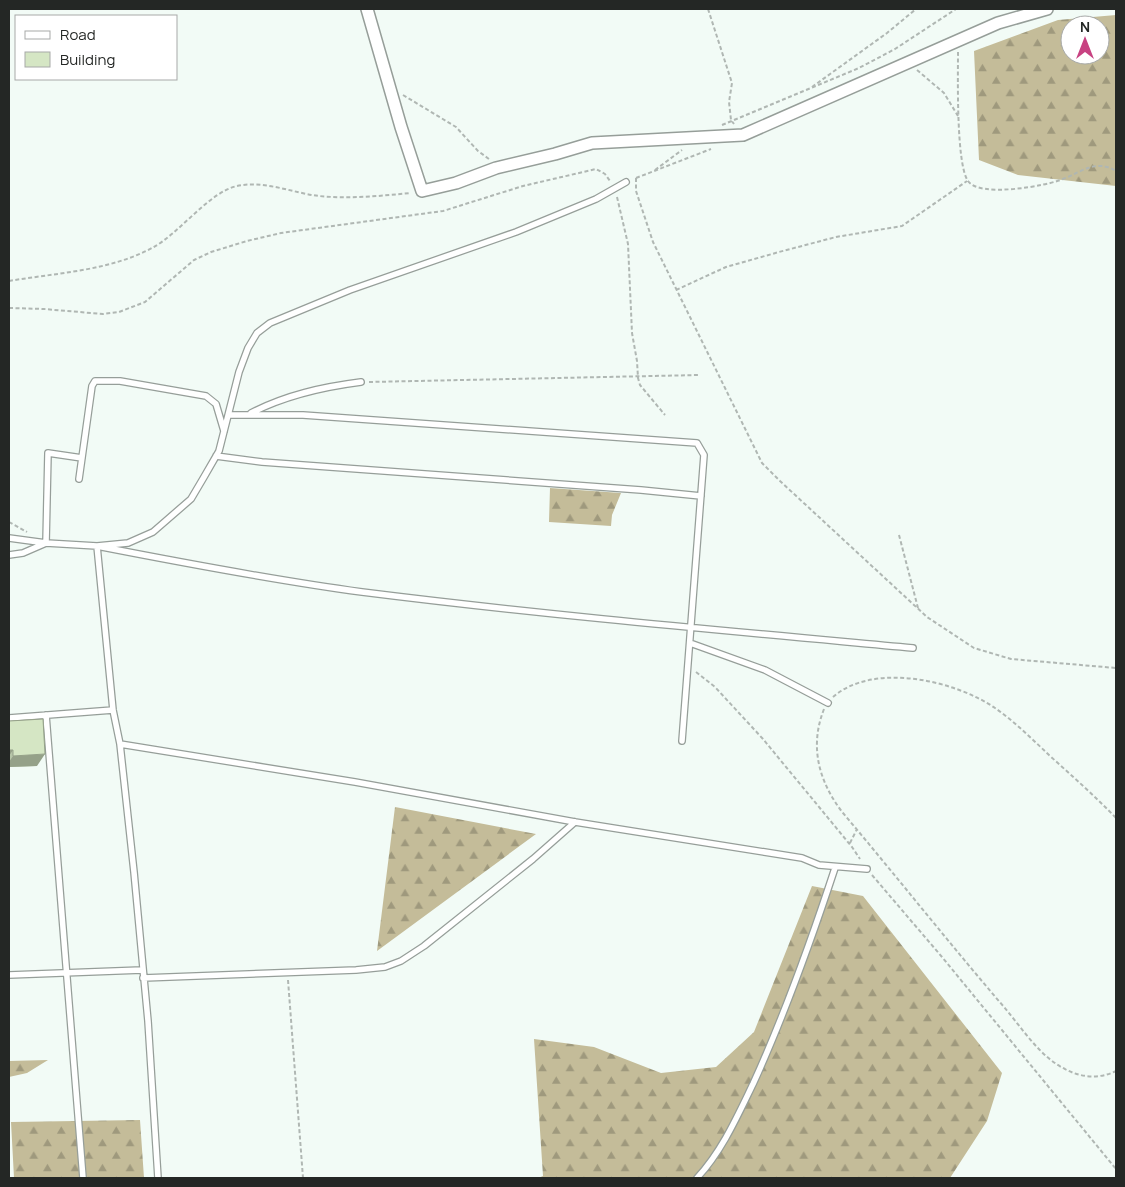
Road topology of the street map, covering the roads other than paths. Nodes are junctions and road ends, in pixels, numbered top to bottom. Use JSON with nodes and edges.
{"nodes":[{"id":1,"x":366,"y":9,"type":"edge"},
{"id":2,"x":1047,"y":9,"type":"edge"},
{"id":3,"x":626,"y":182,"type":"road end"},
{"id":4,"x":361,"y":382,"type":"road end"},
{"id":5,"x":229,"y":415,"type":"junction"},
{"id":6,"x":248,"y":415,"type":"junction"},
{"id":7,"x":225,"y":432,"type":"junction"},
{"id":8,"x":216,"y":456,"type":"junction"},
{"id":9,"x":82,"y":458,"type":"junction"},
{"id":10,"x":79,"y":479,"type":"dead end"},
{"id":11,"x":701,"y":496,"type":"junction"},
{"id":12,"x":9,"y":538,"type":"edge"},
{"id":13,"x":46,"y":544,"type":"junction"},
{"id":14,"x":96,"y":546,"type":"junction"},
{"id":15,"x":9,"y":554,"type":"edge"},
{"id":16,"x":691,"y":626,"type":"junction"},
{"id":17,"x":690,"y":643,"type":"junction"},
{"id":18,"x":914,"y":648,"type":"dead end"},
{"id":19,"x":828,"y":703,"type":"road end"},
{"id":20,"x":113,"y":710,"type":"junction"},
{"id":21,"x":46,"y":715,"type":"junction"},
{"id":22,"x":9,"y":718,"type":"edge"},
{"id":23,"x":682,"y":741,"type":"dead end"},
{"id":24,"x":120,"y":744,"type":"junction"},
{"id":25,"x":575,"y":822,"type":"junction"},
{"id":26,"x":835,"y":868,"type":"junction"},
{"id":27,"x":867,"y":869,"type":"road end"},
{"id":28,"x":142,"y":970,"type":"junction"},
{"id":29,"x":65,"y":973,"type":"junction"},
{"id":30,"x":9,"y":975,"type":"edge"},
{"id":31,"x":143,"y":978,"type":"junction"},
{"id":32,"x":83,"y":1178,"type":"edge"},
{"id":33,"x":158,"y":1178,"type":"edge"},
{"id":34,"x":697,"y":1178,"type":"edge"}],
"edges":[{"from":1,"to":2,"type":"street"},
{"from":3,"to":5,"type":"lane"},
{"from":4,"to":6,"type":"lane"},
{"from":5,"to":6,"type":"lane"},
{"from":5,"to":7,"type":"lane"},
{"from":6,"to":11,"type":"lane"},
{"from":7,"to":8,"type":"lane"},
{"from":7,"to":9,"type":"lane"},
{"from":8,"to":11,"type":"lane"},
{"from":8,"to":14,"type":"lane"},
{"from":9,"to":10,"type":"lane"},
{"from":9,"to":13,"type":"lane"},
{"from":11,"to":16,"type":"lane"},
{"from":12,"to":13,"type":"lane"},
{"from":13,"to":14,"type":"lane"},
{"from":13,"to":15,"type":"lane"},
{"from":14,"to":16,"type":"lane"},
{"from":14,"to":20,"type":"lane"},
{"from":16,"to":17,"type":"lane"},
{"from":16,"to":18,"type":"lane"},
{"from":17,"to":19,"type":"lane"},
{"from":17,"to":23,"type":"lane"},
{"from":20,"to":21,"type":"lane"},
{"from":20,"to":24,"type":"lane"},
{"from":21,"to":22,"type":"lane"},
{"from":21,"to":29,"type":"lane"},
{"from":24,"to":25,"type":"lane"},
{"from":24,"to":28,"type":"lane"},
{"from":25,"to":26,"type":"lane"},
{"from":25,"to":31,"type":"lane"},
{"from":26,"to":27,"type":"lane"},
{"from":26,"to":34,"type":"lane"},
{"from":28,"to":29,"type":"lane"},
{"from":28,"to":31,"type":"lane"},
{"from":29,"to":30,"type":"lane"},
{"from":29,"to":32,"type":"lane"},
{"from":31,"to":33,"type":"lane"}]}
